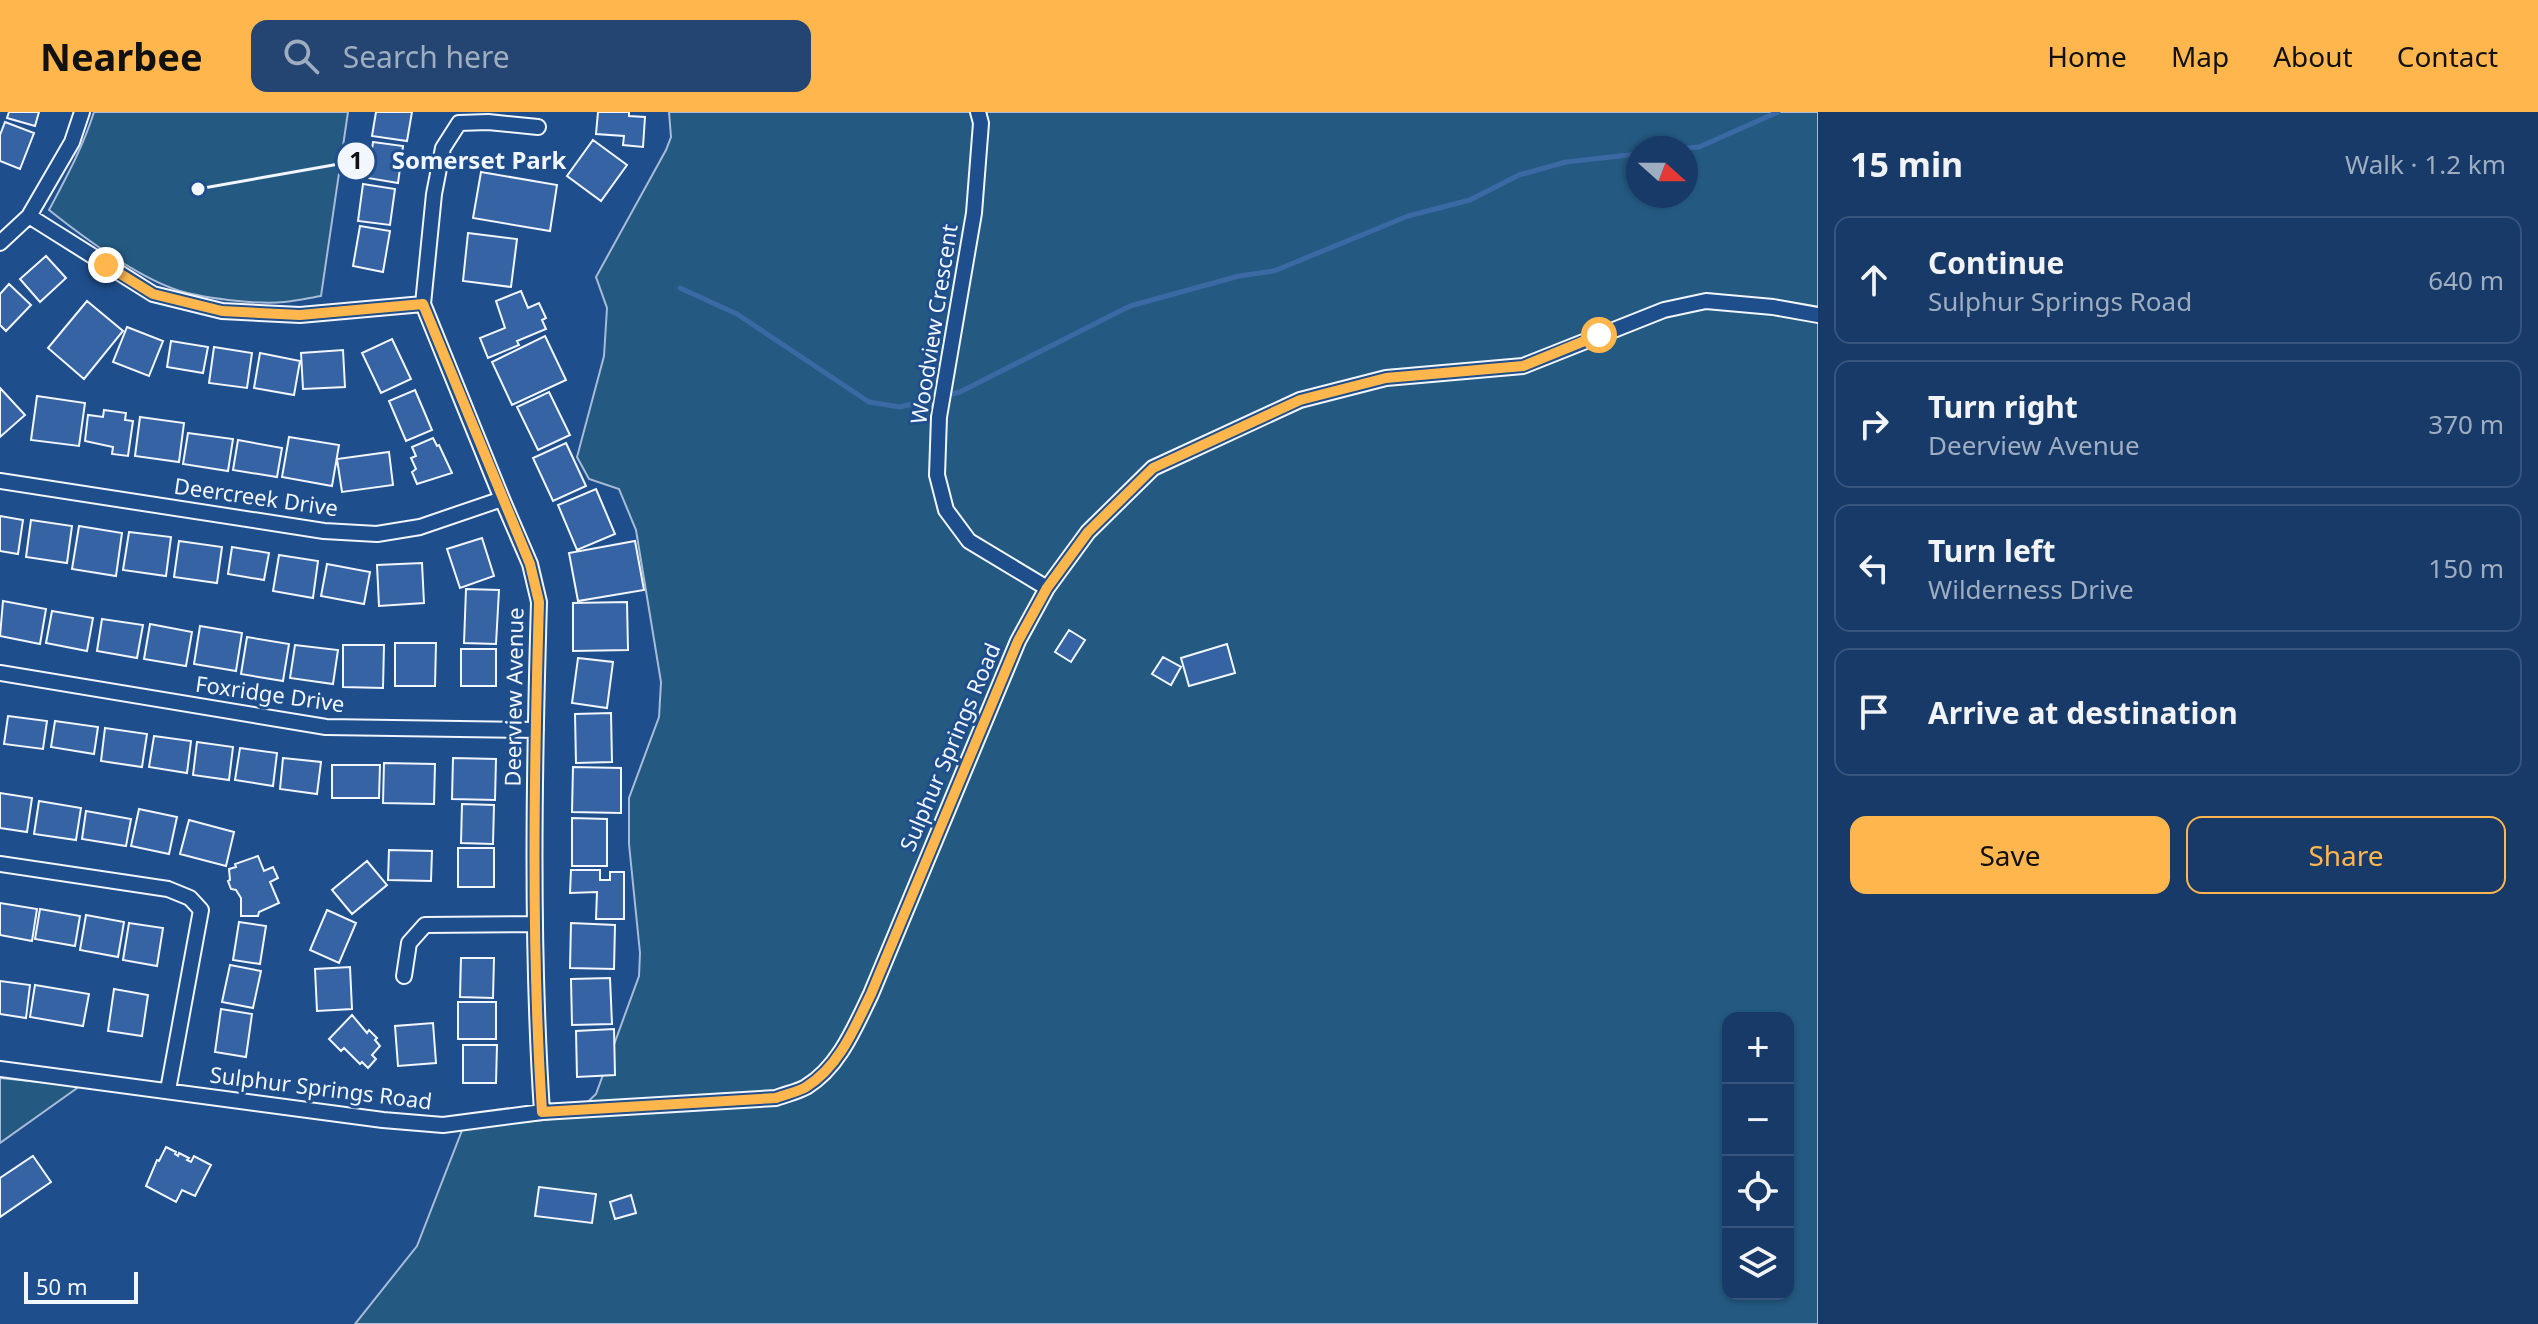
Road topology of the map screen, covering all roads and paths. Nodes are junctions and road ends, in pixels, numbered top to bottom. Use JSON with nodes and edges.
{"nodes":[{"id":1,"x":82,"y":112,"type":"edge"},
{"id":2,"x":978,"y":112,"type":"edge"},
{"id":3,"x":538,"y":127,"type":"dead end"},
{"id":4,"x":29,"y":216,"type":"junction"},
{"id":5,"x":0,"y":243,"type":"edge"},
{"id":6,"x":423,"y":304,"type":"junction"},
{"id":7,"x":1818,"y":315,"type":"edge"},
{"id":8,"x":0,"y":481,"type":"edge"},
{"id":9,"x":502,"y":499,"type":"junction"},
{"id":10,"x":1047,"y":588,"type":"junction"},
{"id":11,"x":0,"y":673,"type":"edge"},
{"id":12,"x":536,"y":730,"type":"junction"},
{"id":13,"x":0,"y":864,"type":"edge"},
{"id":14,"x":533,"y":924,"type":"junction"},
{"id":15,"x":404,"y":976,"type":"dead end"},
{"id":16,"x":0,"y":1069,"type":"edge"},
{"id":17,"x":168,"y":1090,"type":"junction"},
{"id":18,"x":542,"y":1112,"type":"junction"}],
"edges":[{"from":1,"to":4,"type":"street"},
{"from":2,"to":10,"type":"street","name":"Woodview Crescent"},
{"from":3,"to":6,"type":"street"},
{"from":4,"to":5,"type":"street"},
{"from":4,"to":6,"type":"street"},
{"from":6,"to":9,"type":"street","name":"Deerview Avenue"},
{"from":7,"to":10,"type":"street","name":"Sulphur Springs Road"},
{"from":8,"to":9,"type":"street","name":"Deercreek Drive"},
{"from":9,"to":12,"type":"street","name":"Deerview Avenue"},
{"from":10,"to":18,"type":"street","name":"Sulphur Springs Road"},
{"from":11,"to":12,"type":"street","name":"Foxridge Drive"},
{"from":12,"to":14,"type":"street","name":"Deerview Avenue"},
{"from":13,"to":17,"type":"street"},
{"from":14,"to":15,"type":"street"},
{"from":14,"to":18,"type":"street","name":"Deerview Avenue"},
{"from":16,"to":17,"type":"street","name":"Sulphur Springs Road"},
{"from":17,"to":18,"type":"street","name":"Sulphur Springs Road"}]}
